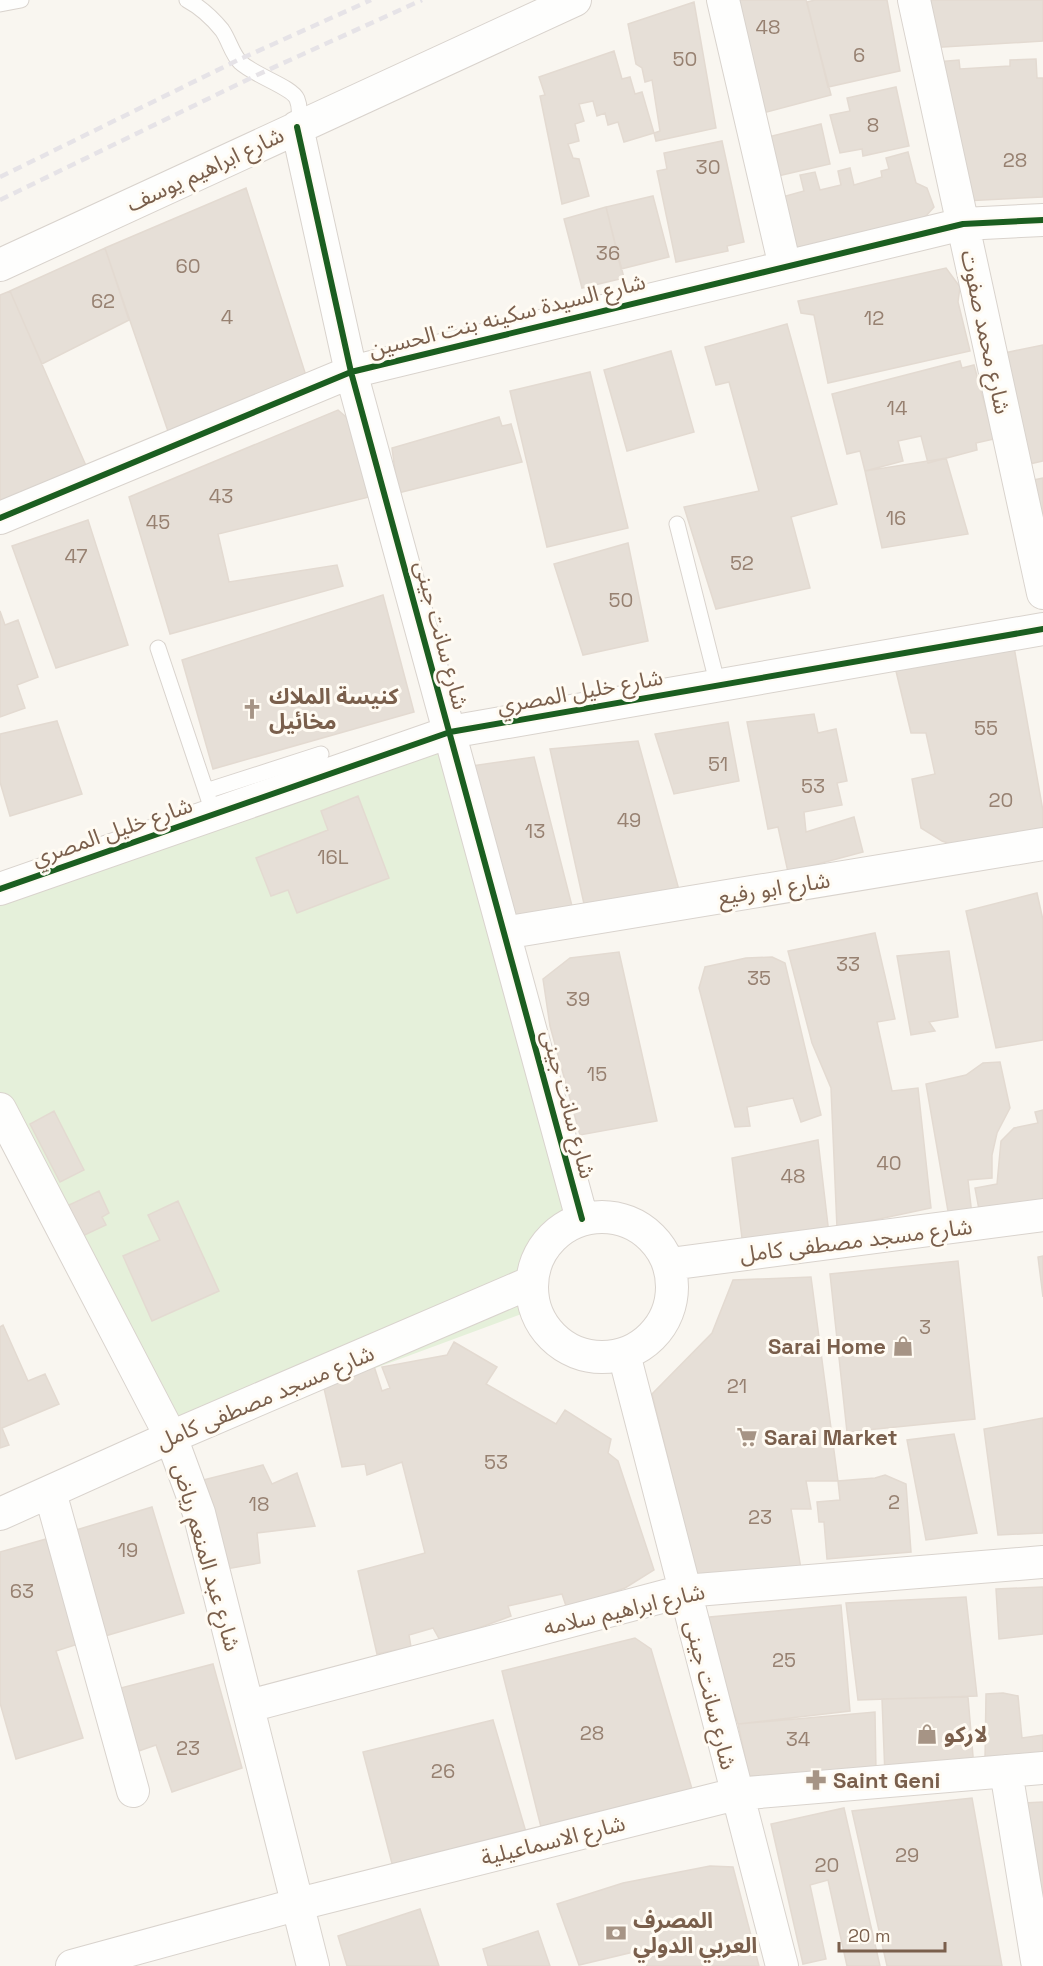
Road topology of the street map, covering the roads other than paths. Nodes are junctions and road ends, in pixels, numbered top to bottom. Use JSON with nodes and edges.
{"nodes":[{"id":1,"x":21,"y":0,"type":"edge"},
{"id":2,"x":187,"y":0,"type":"edge"},
{"id":3,"x":575,"y":0,"type":"edge"},
{"id":4,"x":723,"y":0,"type":"edge"},
{"id":5,"x":914,"y":0,"type":"edge"},
{"id":6,"x":0,"y":4,"type":"edge"},
{"id":7,"x":297,"y":127,"type":"junction"},
{"id":8,"x":1043,"y":220,"type":"edge"},
{"id":9,"x":963,"y":224,"type":"junction"},
{"id":10,"x":0,"y":265,"type":"edge"},
{"id":11,"x":785,"y":267,"type":"junction"},
{"id":12,"x":351,"y":372,"type":"junction"},
{"id":13,"x":0,"y":518,"type":"edge"},
{"id":14,"x":677,"y":524,"type":"dead end"},
{"id":15,"x":1043,"y":593,"type":"edge"},
{"id":16,"x":1043,"y":629,"type":"edge"},
{"id":17,"x":158,"y":648,"type":"dead end"},
{"id":18,"x":718,"y":686,"type":"junction"},
{"id":19,"x":450,"y":732,"type":"junction"},
{"id":20,"x":321,"y":754,"type":"dead end"},
{"id":21,"x":210,"y":803,"type":"junction"},
{"id":22,"x":1043,"y":844,"type":"edge"},
{"id":23,"x":0,"y":889,"type":"edge"},
{"id":24,"x":504,"y":933,"type":"junction"},
{"id":25,"x":0,"y":1109,"type":"edge"},
{"id":26,"x":1043,"y":1215,"type":"edge"},
{"id":27,"x":582,"y":1219,"type":"junction"},
{"id":28,"x":670,"y":1264,"type":"junction"},
{"id":29,"x":532,"y":1282,"type":"junction"},
{"id":30,"x":624,"y":1354,"type":"junction"},
{"id":31,"x":171,"y":1437,"type":"junction"},
{"id":32,"x":50,"y":1492,"type":"junction"},
{"id":33,"x":0,"y":1514,"type":"edge"},
{"id":34,"x":1043,"y":1562,"type":"edge"},
{"id":35,"x":684,"y":1591,"type":"junction"},
{"id":36,"x":249,"y":1706,"type":"junction"},
{"id":37,"x":1043,"y":1768,"type":"edge"},
{"id":38,"x":1006,"y":1771,"type":"junction"},
{"id":39,"x":133,"y":1791,"type":"dead end"},
{"id":40,"x":736,"y":1794,"type":"junction"},
{"id":41,"x":299,"y":1904,"type":"junction"},
{"id":42,"x":1036,"y":1960,"type":"dead end"},
{"id":43,"x":72,"y":1966,"type":"edge"},
{"id":44,"x":313,"y":1966,"type":"edge"},
{"id":45,"x":782,"y":1966,"type":"edge"}],
"edges":[{"from":1,"to":6,"type":"lane"},
{"from":2,"to":7,"type":"lane"},
{"from":3,"to":7,"type":"street","name":"شارع ابراهيم يوسف"},
{"from":4,"to":11,"type":"street"},
{"from":5,"to":9,"type":"street","name":"شارع محمد صفوت"},
{"from":7,"to":10,"type":"street","name":"شارع ابراهيم يوسف"},
{"from":7,"to":12,"type":"street","name":"شارع سانت جينى"},
{"from":8,"to":9,"type":"street","name":"شارع السيدة سكينه بنت الحسين"},
{"from":9,"to":11,"type":"street","name":"شارع السيدة سكينه بنت الحسين"},
{"from":9,"to":15,"type":"street","name":"شارع محمد صفوت"},
{"from":11,"to":12,"type":"street","name":"شارع السيدة سكينه بنت الحسين"},
{"from":12,"to":13,"type":"street","name":"شارع السيدة سكينه بنت الحسين"},
{"from":12,"to":19,"type":"street","name":"شارع سانت جينى"},
{"from":14,"to":18,"type":"lane"},
{"from":16,"to":18,"type":"street","name":"شارع خليل المصري"},
{"from":17,"to":21,"type":"lane"},
{"from":18,"to":19,"type":"street","name":"شارع خليل المصري"},
{"from":19,"to":21,"type":"street","name":"شارع خليل المصري"},
{"from":19,"to":24,"type":"street","name":"شارع سانت جينى"},
{"from":20,"to":21,"type":"lane"},
{"from":21,"to":23,"type":"street","name":"شارع خليل المصري"},
{"from":22,"to":24,"type":"street","name":"شارع ابو رفيع"},
{"from":24,"to":27,"type":"street","name":"شارع سانت جينى"},
{"from":25,"to":31,"type":"street","name":"شارع عبد المنعم رياض"},
{"from":26,"to":28,"type":"street","name":"شارع مسجد مصطفى كامل"},
{"from":27,"to":28,"type":"street"},
{"from":27,"to":29,"type":"street"},
{"from":28,"to":30,"type":"street"},
{"from":29,"to":30,"type":"street"},
{"from":29,"to":31,"type":"street","name":"شارع مسجد مصطفى كامل"},
{"from":30,"to":35,"type":"street","name":"شارع سانت جينى"},
{"from":31,"to":32,"type":"street","name":"شارع مسجد مصطفى كامل"},
{"from":31,"to":36,"type":"street","name":"شارع عبد المنعم رياض"},
{"from":32,"to":33,"type":"street","name":"شارع مسجد مصطفى كامل"},
{"from":32,"to":39,"type":"street"},
{"from":34,"to":35,"type":"street","name":"شارع ابراهيم سلامه"},
{"from":35,"to":36,"type":"street","name":"شارع ابراهيم سلامه"},
{"from":35,"to":40,"type":"street","name":"شارع سانت جينى"},
{"from":36,"to":41,"type":"street","name":"شارع عبد المنعم رياض"},
{"from":37,"to":38,"type":"street","name":"شارع الاسماعيلية"},
{"from":38,"to":40,"type":"street","name":"شارع الاسماعيلية"},
{"from":38,"to":42,"type":"street"},
{"from":40,"to":41,"type":"street","name":"شارع الاسماعيلية"},
{"from":40,"to":45,"type":"street","name":"شارع سانت جينى"},
{"from":41,"to":43,"type":"street","name":"شارع الاسماعيلية"},
{"from":41,"to":44,"type":"street","name":"شارع عبد المنعم رياض"}]}
